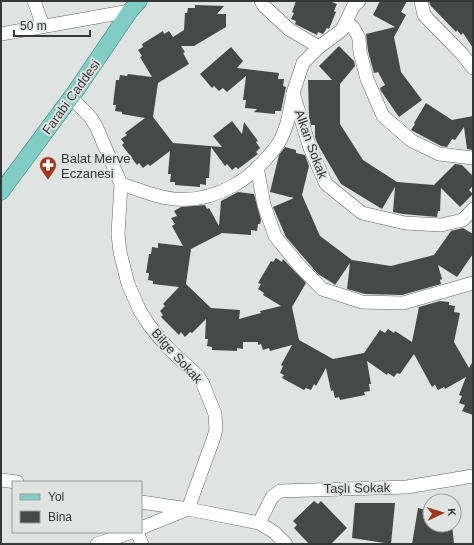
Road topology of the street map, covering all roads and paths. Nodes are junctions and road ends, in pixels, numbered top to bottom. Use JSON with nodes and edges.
{"nodes":[{"id":1,"x":34,"y":1,"type":"edge"},
{"id":2,"x":261,"y":1,"type":"edge"},
{"id":3,"x":359,"y":1,"type":"edge"},
{"id":4,"x":420,"y":1,"type":"edge"},
{"id":5,"x":135,"y":6,"type":"edge"},
{"id":6,"x":346,"y":22,"type":"junction"},
{"id":7,"x":43,"y":26,"type":"junction"},
{"id":8,"x":1,"y":34,"type":"edge"},
{"id":9,"x":319,"y":47,"type":"junction"},
{"id":10,"x":473,"y":68,"type":"edge"},
{"id":11,"x":293,"y":93,"type":"junction"},
{"id":12,"x":71,"y":97,"type":"junction"},
{"id":13,"x":473,"y":158,"type":"edge"},
{"id":14,"x":257,"y":167,"type":"junction"},
{"id":15,"x":121,"y":184,"type":"junction"},
{"id":16,"x":1,"y":192,"type":"edge"},
{"id":17,"x":473,"y":209,"type":"edge"},
{"id":18,"x":468,"y":223,"type":"edge"},
{"id":19,"x":473,"y":283,"type":"edge"},
{"id":20,"x":473,"y":476,"type":"edge"},
{"id":21,"x":1,"y":480,"type":"edge"},
{"id":22,"x":12,"y":481,"type":"edge"},
{"id":23,"x":142,"y":502,"type":"edge"},
{"id":24,"x":188,"y":509,"type":"junction"},
{"id":25,"x":259,"y":523,"type":"junction"},
{"id":26,"x":142,"y":528,"type":"edge"},
{"id":27,"x":129,"y":533,"type":"edge"},
{"id":28,"x":137,"y":533,"type":"edge"},
{"id":29,"x":97,"y":544,"type":"edge"},
{"id":30,"x":142,"y":544,"type":"edge"},
{"id":31,"x":286,"y":544,"type":"edge"}],
"edges":[{"from":1,"to":7,"type":"street"},
{"from":2,"to":9,"type":"street"},
{"from":3,"to":6,"type":"street","name":"Alkan Sokak"},
{"from":4,"to":10,"type":"street"},
{"from":5,"to":7,"type":"street"},
{"from":5,"to":12,"type":"main road","name":"Farabi Caddesi"},
{"from":6,"to":9,"type":"street","name":"Alkan Sokak"},
{"from":6,"to":13,"type":"street"},
{"from":7,"to":8,"type":"street"},
{"from":9,"to":11,"type":"street","name":"Alkan Sokak"},
{"from":11,"to":14,"type":"street"},
{"from":11,"to":18,"type":"street","name":"Alkan Sokak"},
{"from":12,"to":15,"type":"street","name":"Bilge Sokak"},
{"from":12,"to":16,"type":"main road","name":"Farabi Caddesi"},
{"from":14,"to":15,"type":"street"},
{"from":14,"to":19,"type":"street"},
{"from":15,"to":24,"type":"street","name":"Bilge Sokak"},
{"from":17,"to":18,"type":"street","name":"Alkan Sokak"},
{"from":20,"to":25,"type":"street","name":"Taşlı Sokak"},
{"from":21,"to":22,"type":"street"},
{"from":23,"to":24,"type":"street"},
{"from":24,"to":25,"type":"street"},
{"from":24,"to":26,"type":"street"},
{"from":25,"to":31,"type":"street"},
{"from":27,"to":29,"type":"street"},
{"from":28,"to":30,"type":"street"}]}
